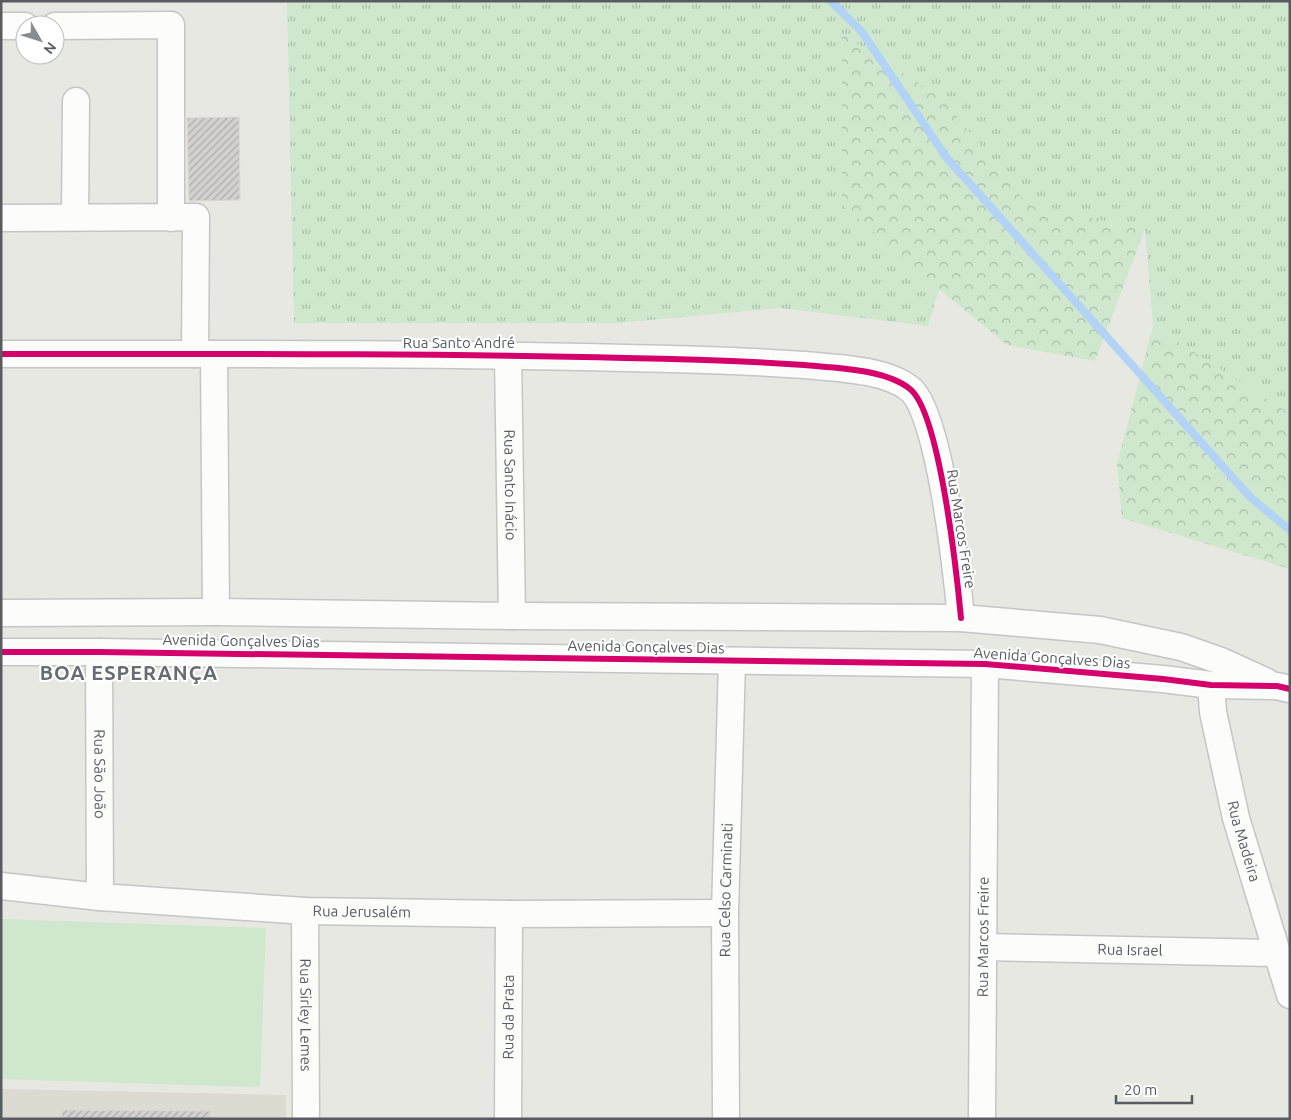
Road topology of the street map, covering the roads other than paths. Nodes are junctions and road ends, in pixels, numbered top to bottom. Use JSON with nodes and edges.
{"nodes":[{"id":1,"x":1,"y":26,"type":"edge"},
{"id":2,"x":15,"y":26,"type":"edge"},
{"id":3,"x":65,"y":26,"type":"edge"},
{"id":4,"x":76,"y":101,"type":"dead end"},
{"id":5,"x":1,"y":218,"type":"edge"},
{"id":6,"x":75,"y":218,"type":"junction"},
{"id":7,"x":170,"y":218,"type":"junction"},
{"id":8,"x":1,"y":354,"type":"edge"},
{"id":9,"x":205,"y":354,"type":"junction"},
{"id":10,"x":508,"y":355,"type":"junction"},
{"id":11,"x":912,"y":390,"type":"joint"},
{"id":12,"x":216,"y":612,"type":"junction"},
{"id":13,"x":1,"y":613,"type":"edge"},
{"id":14,"x":512,"y":616,"type":"junction"},
{"id":15,"x":962,"y":618,"type":"junction"},
{"id":16,"x":1,"y":652,"type":"edge"},
{"id":17,"x":99,"y":652,"type":"junction"},
{"id":18,"x":732,"y":661,"type":"junction"},
{"id":19,"x":985,"y":664,"type":"junction"},
{"id":20,"x":1211,"y":685,"type":"junction"},
{"id":21,"x":1283,"y":688,"type":"edge"},
{"id":22,"x":1,"y":886,"type":"edge"},
{"id":23,"x":100,"y":897,"type":"junction"},
{"id":24,"x":305,"y":911,"type":"junction"},
{"id":25,"x":725,"y":913,"type":"junction"},
{"id":26,"x":509,"y":914,"type":"junction"},
{"id":27,"x":984,"y":947,"type":"junction"},
{"id":28,"x":1276,"y":953,"type":"junction"},
{"id":29,"x":1290,"y":995,"type":"edge"},
{"id":30,"x":306,"y":1119,"type":"edge"},
{"id":31,"x":508,"y":1119,"type":"edge"},
{"id":32,"x":726,"y":1119,"type":"edge"},
{"id":33,"x":982,"y":1119,"type":"edge"}],
"edges":[{"from":1,"to":2,"type":"street"},
{"from":3,"to":7,"type":"street"},
{"from":4,"to":6,"type":"street"},
{"from":5,"to":6,"type":"street"},
{"from":6,"to":7,"type":"street"},
{"from":7,"to":9,"type":"street"},
{"from":8,"to":9,"type":"street","name":"Rua Santo André"},
{"from":9,"to":10,"type":"street","name":"Rua Santo André"},
{"from":9,"to":12,"type":"street"},
{"from":10,"to":11,"type":"street","name":"Rua Santo André"},
{"from":10,"to":14,"type":"street","name":"Rua Santo Inácio"},
{"from":11,"to":15,"type":"street","name":"Rua Marcos Freire"},
{"from":12,"to":13,"type":"street","name":"Avenida Gonçalves Dias"},
{"from":12,"to":14,"type":"street","name":"Avenida Gonçalves Dias"},
{"from":14,"to":15,"type":"street","name":"Avenida Gonçalves Dias"},
{"from":15,"to":21,"type":"street","name":"Avenida Gonçalves Dias"},
{"from":16,"to":17,"type":"street","name":"Avenida Gonçalves Dias"},
{"from":17,"to":18,"type":"street","name":"Avenida Gonçalves Dias"},
{"from":17,"to":23,"type":"street","name":"Rua São João"},
{"from":18,"to":19,"type":"street","name":"Avenida Gonçalves Dias"},
{"from":18,"to":25,"type":"street","name":"Rua Celso Carminati"},
{"from":19,"to":20,"type":"street","name":"Avenida Gonçalves Dias"},
{"from":19,"to":27,"type":"street","name":"Rua Marcos Freire"},
{"from":20,"to":21,"type":"street","name":"Avenida Gonçalves Dias"},
{"from":20,"to":28,"type":"street","name":"Rua Madeira"},
{"from":22,"to":23,"type":"street","name":"Rua Jerusalém"},
{"from":23,"to":24,"type":"street","name":"Rua Jerusalém"},
{"from":24,"to":26,"type":"street","name":"Rua Jerusalém"},
{"from":24,"to":30,"type":"street","name":"Rua Sirley Lemes"},
{"from":25,"to":26,"type":"street","name":"Rua Jerusalém"},
{"from":25,"to":32,"type":"street","name":"Rua Celso Carminati"},
{"from":26,"to":31,"type":"street","name":"Rua da Prata"},
{"from":27,"to":28,"type":"street","name":"Rua Israel"},
{"from":27,"to":33,"type":"street","name":"Rua Marcos Freire"},
{"from":28,"to":29,"type":"street","name":"Rua Madeira"}]}
